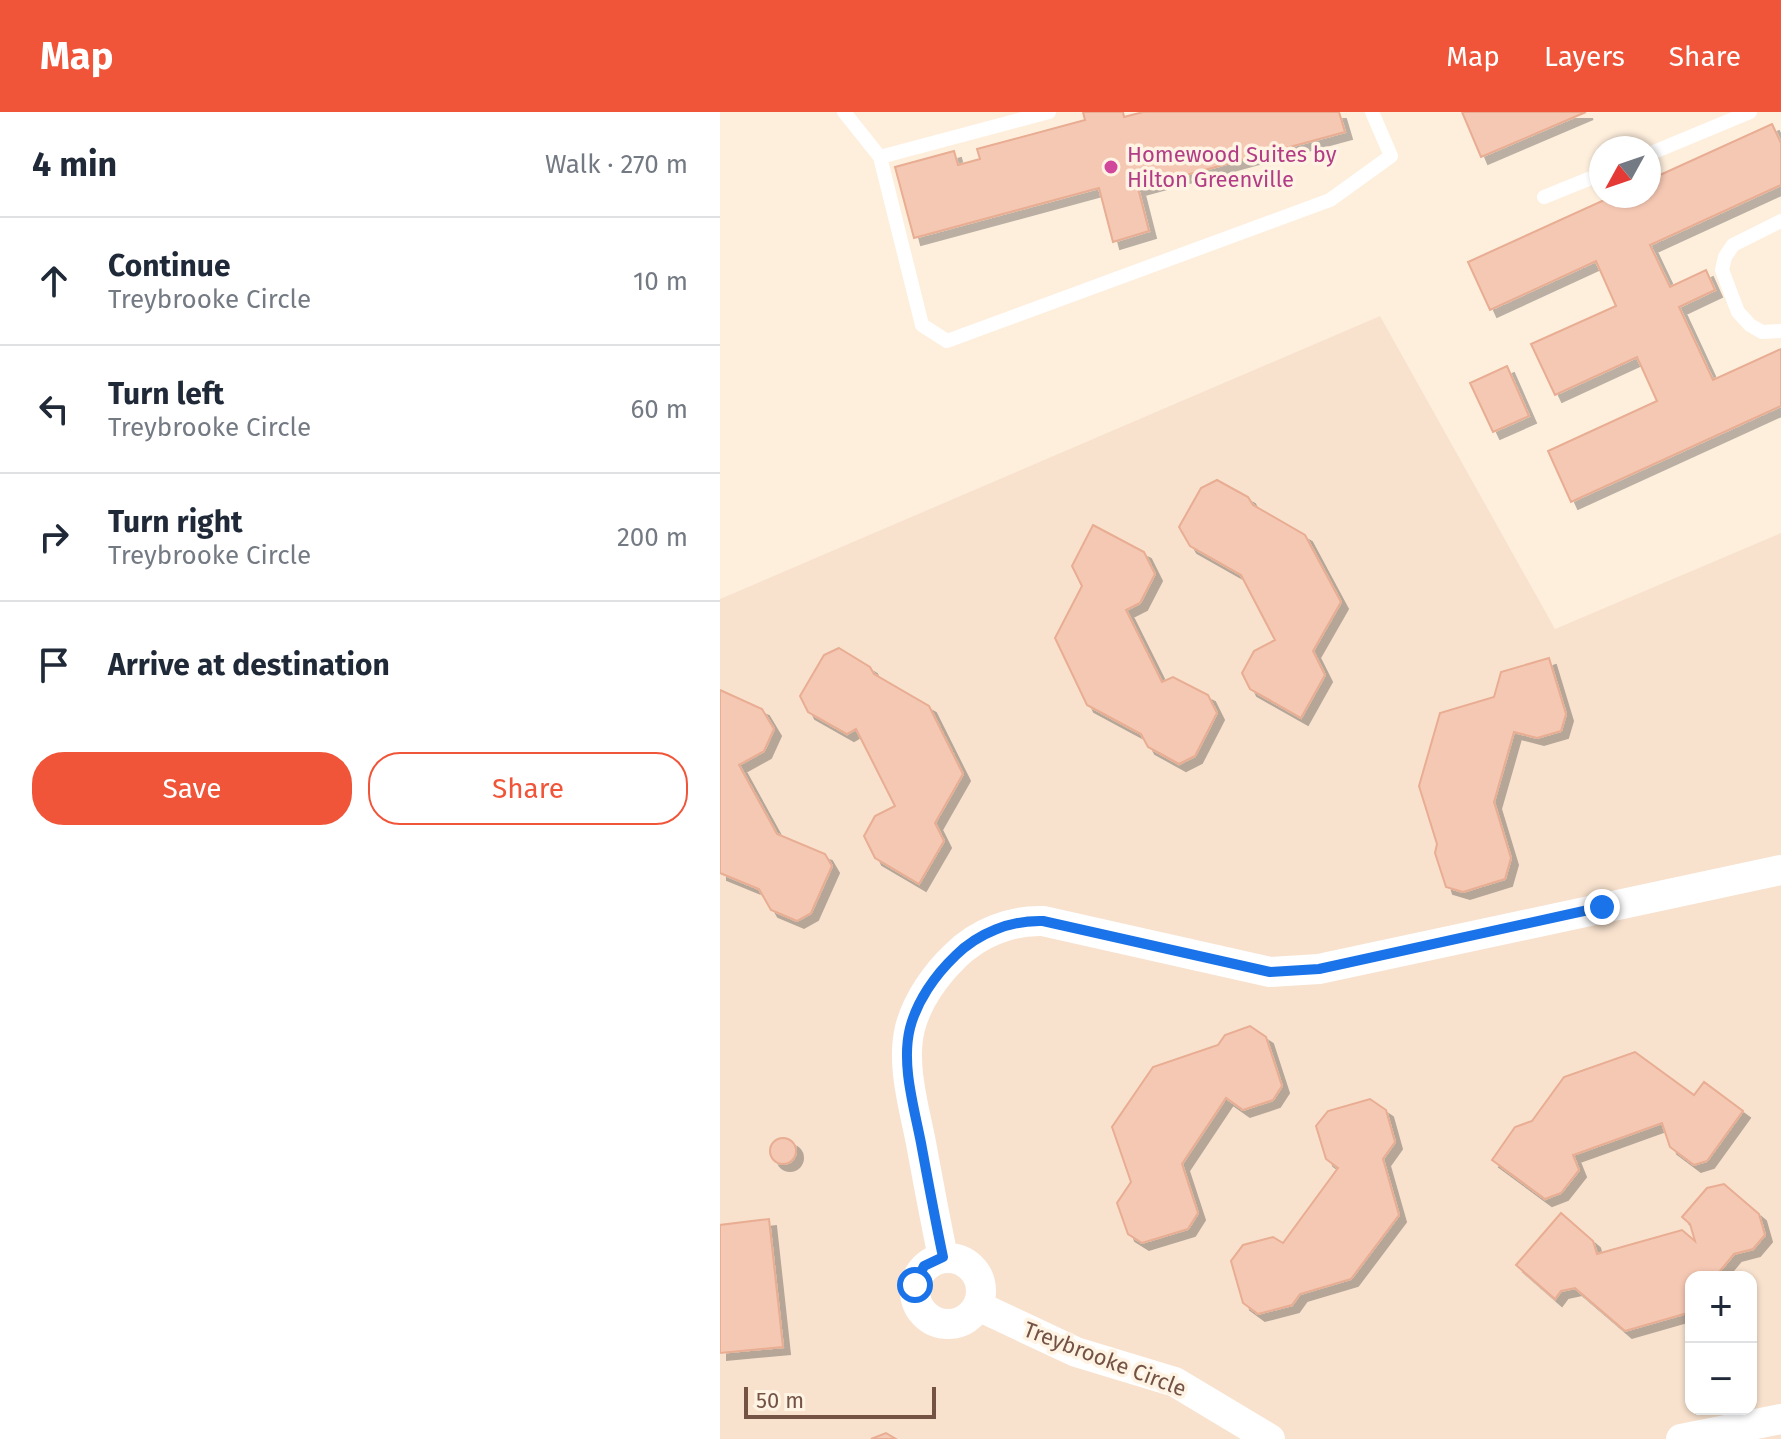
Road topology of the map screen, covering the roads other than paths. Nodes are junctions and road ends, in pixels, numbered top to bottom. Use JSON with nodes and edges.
{"nodes":[{"id":1,"x":844,"y":112,"type":"edge"},
{"id":2,"x":1049,"y":112,"type":"edge"},
{"id":3,"x":1372,"y":112,"type":"edge"},
{"id":4,"x":1750,"y":112,"type":"edge"},
{"id":5,"x":1661,"y":149,"type":"edge"},
{"id":6,"x":880,"y":157,"type":"junction"},
{"id":7,"x":1589,"y":179,"type":"edge"},
{"id":8,"x":1544,"y":197,"type":"dead end"},
{"id":9,"x":1781,"y":221,"type":"edge"},
{"id":10,"x":1781,"y":331,"type":"edge"},
{"id":11,"x":1781,"y":870,"type":"edge"},
{"id":12,"x":943,"y":1257,"type":"junction"},
{"id":13,"x":978,"y":1306,"type":"junction"},
{"id":14,"x":1781,"y":1419,"type":"edge"},
{"id":15,"x":1270,"y":1439,"type":"edge"},
{"id":16,"x":1681,"y":1439,"type":"edge"}],
"edges":[{"from":1,"to":6,"type":"lane"},
{"from":2,"to":6,"type":"lane"},
{"from":3,"to":6,"type":"lane"},
{"from":4,"to":5,"type":"lane"},
{"from":7,"to":8,"type":"lane"},
{"from":9,"to":10,"type":"lane"},
{"from":11,"to":12,"type":"street"},
{"from":12,"to":13,"type":"street"},
{"from":12,"to":13,"type":"street"},
{"from":13,"to":15,"type":"street","name":"Treybrooke Circle"},
{"from":14,"to":16,"type":"street"}]}
